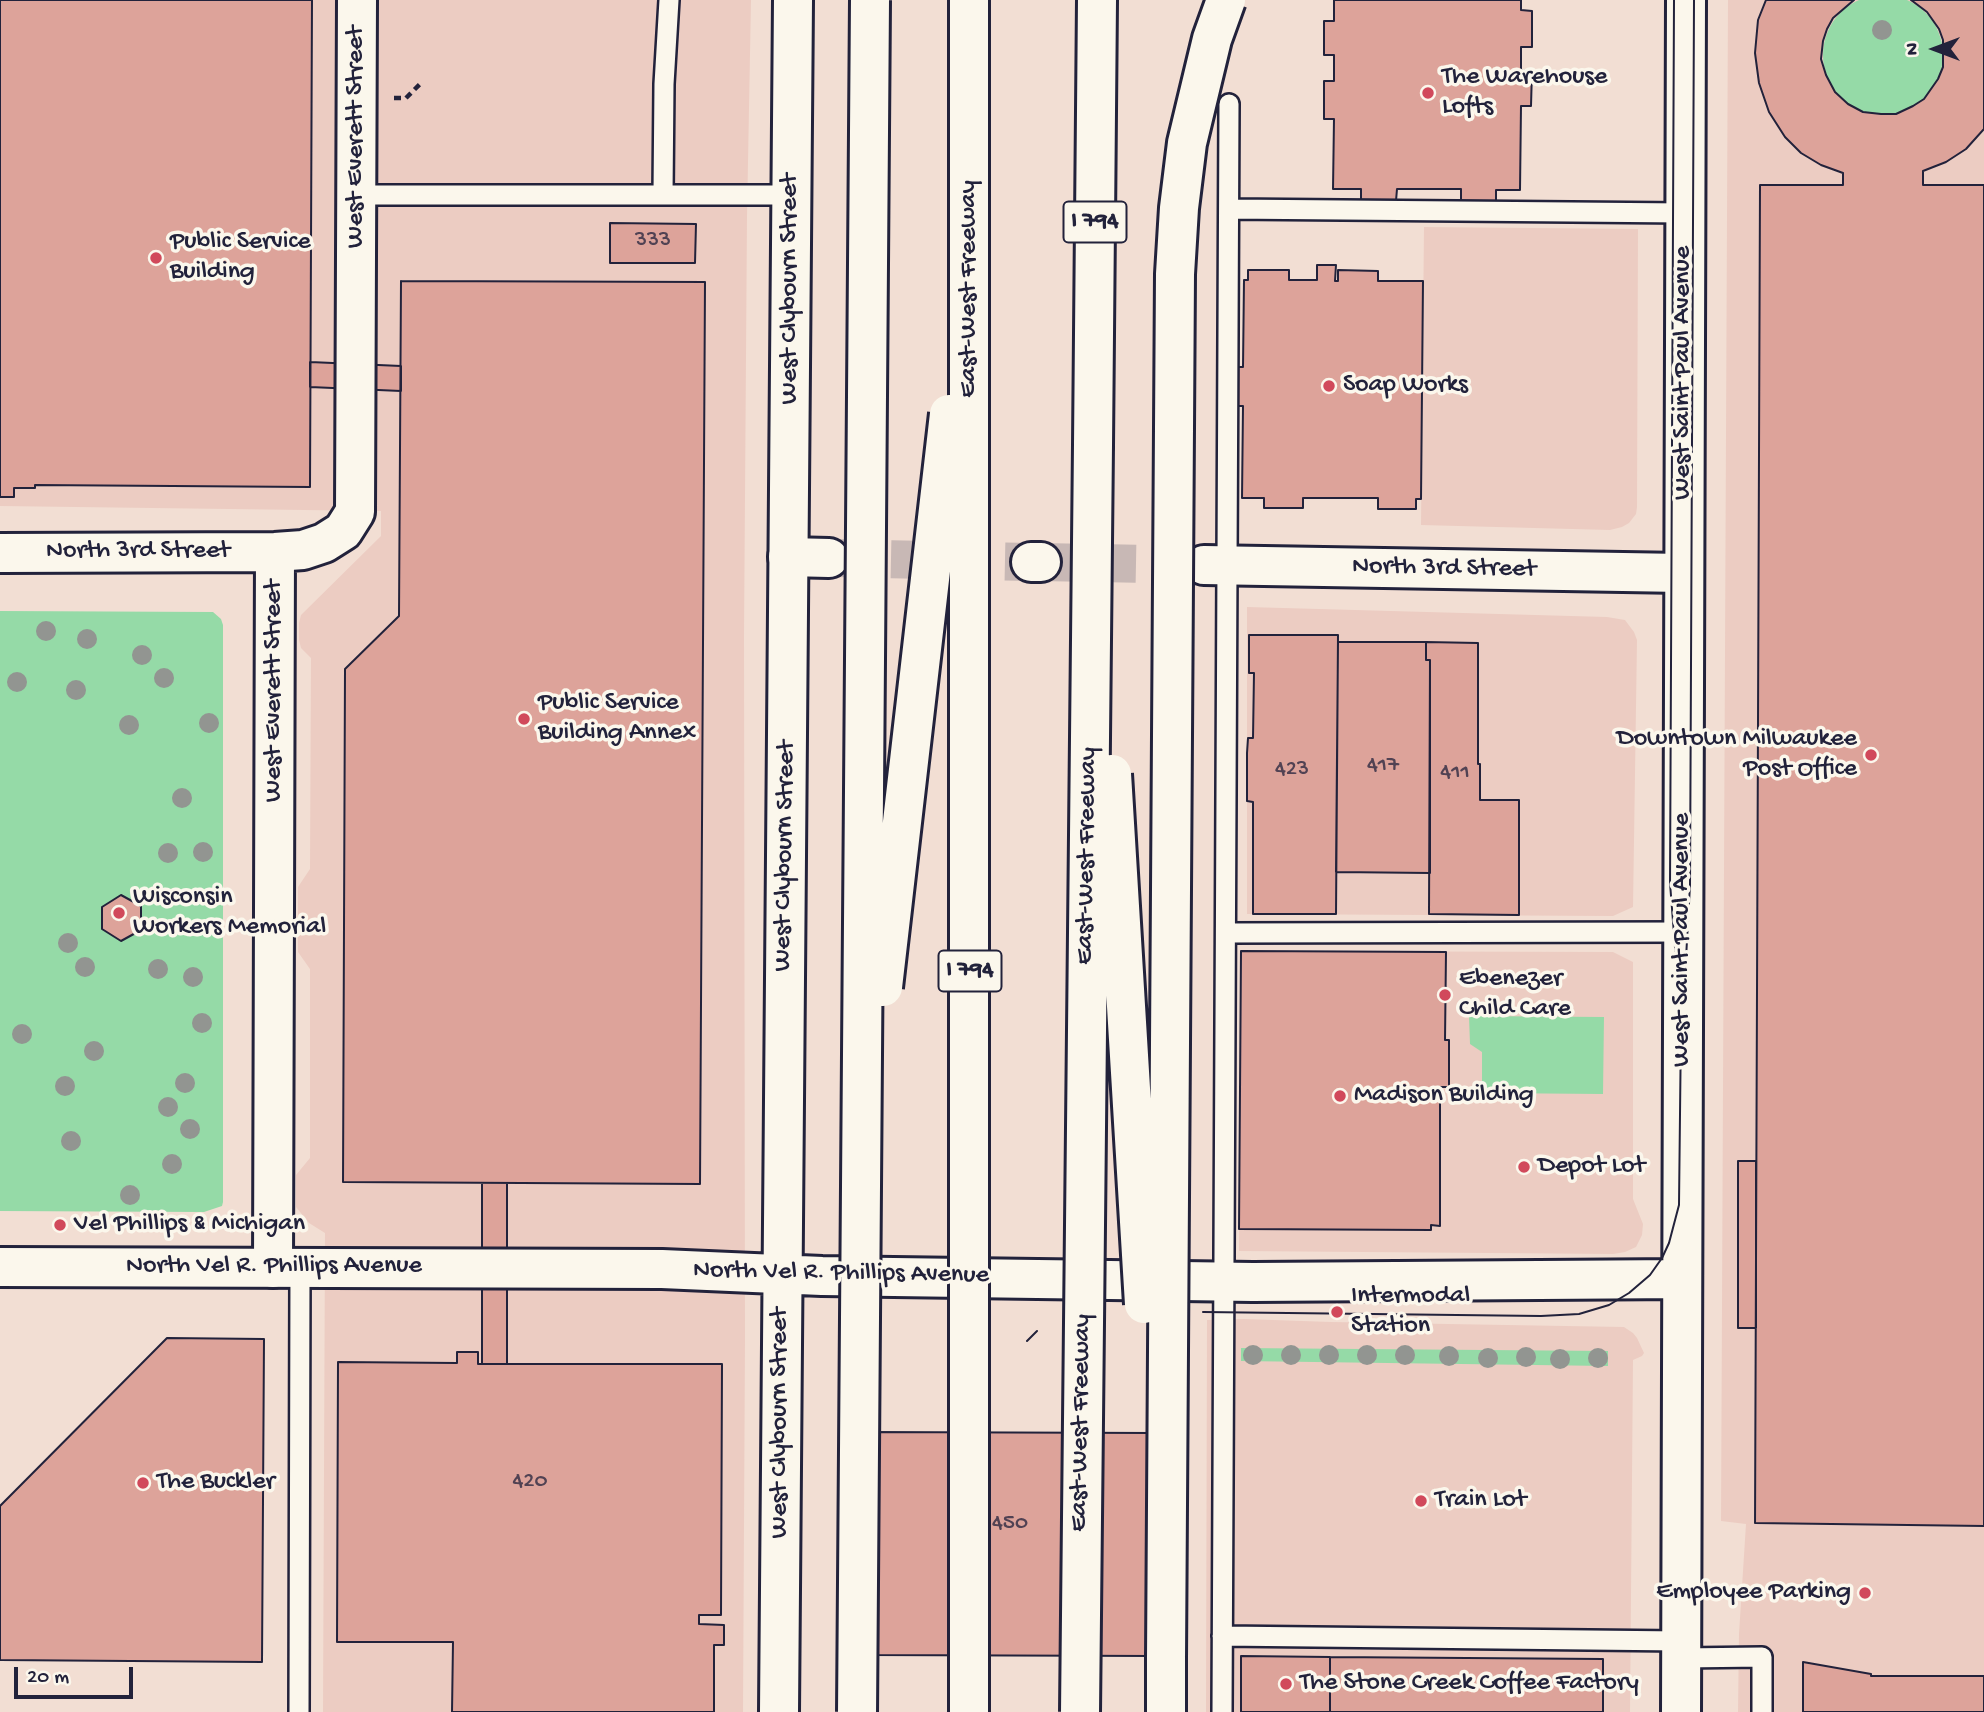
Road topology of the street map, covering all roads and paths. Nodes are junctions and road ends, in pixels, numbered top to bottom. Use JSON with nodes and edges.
{"nodes":[{"id":1,"x":357,"y":0,"type":"edge"},
{"id":2,"x":668,"y":0,"type":"edge"},
{"id":3,"x":793,"y":0,"type":"edge"},
{"id":4,"x":870,"y":0,"type":"edge"},
{"id":5,"x":969,"y":0,"type":"edge"},
{"id":6,"x":1097,"y":0,"type":"edge"},
{"id":7,"x":1226,"y":0,"type":"edge"},
{"id":8,"x":1686,"y":0,"type":"edge"},
{"id":9,"x":422,"y":82,"type":"dead end"},
{"id":10,"x":390,"y":98,"type":"dead end"},
{"id":11,"x":1229,"y":104,"type":"dead end"},
{"id":12,"x":663,"y":194,"type":"junction"},
{"id":13,"x":356,"y":195,"type":"junction"},
{"id":14,"x":792,"y":195,"type":"junction"},
{"id":15,"x":1229,"y":209,"type":"junction"},
{"id":16,"x":1685,"y":213,"type":"junction"},
{"id":17,"x":970,"y":231,"type":"junction"},
{"id":18,"x":1093,"y":445,"type":"junction"},
{"id":19,"x":275,"y":552,"type":"junction"},
{"id":20,"x":0,"y":553,"type":"edge"},
{"id":21,"x":788,"y":557,"type":"junction"},
{"id":22,"x":829,"y":558,"type":"tunnel mouth"},
{"id":23,"x":1216,"y":565,"type":"junction"},
{"id":24,"x":1683,"y":573,"type":"junction"},
{"id":25,"x":1683,"y":932,"type":"junction"},
{"id":26,"x":1226,"y":933,"type":"junction"},
{"id":27,"x":860,"y":1189,"type":"junction"},
{"id":28,"x":0,"y":1266,"type":"edge"},
{"id":29,"x":286,"y":1268,"type":"junction"},
{"id":30,"x":782,"y":1273,"type":"junction"},
{"id":31,"x":1682,"y":1279,"type":"junction"},
{"id":32,"x":1224,"y":1281,"type":"junction"},
{"id":33,"x":1222,"y":1636,"type":"junction"},
{"id":34,"x":1681,"y":1649,"type":"junction"},
{"id":35,"x":1166,"y":1656,"type":"junction"},
{"id":36,"x":299,"y":1712,"type":"edge"},
{"id":37,"x":779,"y":1712,"type":"edge"},
{"id":38,"x":858,"y":1712,"type":"edge"},
{"id":39,"x":969,"y":1712,"type":"edge"},
{"id":40,"x":1080,"y":1712,"type":"edge"},
{"id":41,"x":1167,"y":1712,"type":"edge"},
{"id":42,"x":1222,"y":1712,"type":"edge"},
{"id":43,"x":1681,"y":1712,"type":"edge"},
{"id":44,"x":1762,"y":1712,"type":"edge"}],
"edges":[{"from":1,"to":13,"type":"main road","name":"West Everett Street"},
{"from":2,"to":12,"type":"lane"},
{"from":3,"to":14,"type":"main road","name":"West Clybourn Street"},
{"from":4,"to":27,"type":"main road","bridge":true},
{"from":5,"to":17,"type":"main road","name":"East-West Freeway","number":"I 794"},
{"from":6,"to":18,"type":"main road","name":"East-West Freeway","number":"I 794"},
{"from":7,"to":35,"type":"main road","bridge":true},
{"from":8,"to":16,"type":"main road","name":"West Saint Paul Avenue"},
{"from":9,"to":10,"type":"path"},
{"from":11,"to":15,"type":"lane"},
{"from":12,"to":13,"type":"lane"},
{"from":12,"to":14,"type":"lane"},
{"from":13,"to":19,"type":"main road","name":"West Everett Street"},
{"from":14,"to":21,"type":"main road","name":"West Clybourn Street"},
{"from":15,"to":16,"type":"lane"},
{"from":15,"to":23,"type":"lane"},
{"from":16,"to":24,"type":"main road","name":"West Saint Paul Avenue"},
{"from":17,"to":27,"type":"main road","bridge":true},
{"from":17,"to":39,"type":"main road","name":"East-West Freeway","number":"I 794","bridge":true},
{"from":18,"to":35,"type":"main road","bridge":true},
{"from":18,"to":40,"type":"main road","name":"East-West Freeway","number":"I 794","bridge":true},
{"from":19,"to":20,"type":"main road","name":"North 3rd Street"},
{"from":19,"to":29,"type":"main road","name":"West Everett Street"},
{"from":21,"to":22,"type":"main road"},
{"from":21,"to":30,"type":"main road","name":"West Clybourn Street"},
{"from":23,"to":24,"type":"main road","name":"North 3rd Street"},
{"from":23,"to":26,"type":"lane"},
{"from":24,"to":25,"type":"main road","name":"West Saint Paul Avenue"},
{"from":25,"to":26,"type":"lane"},
{"from":25,"to":31,"type":"main road","name":"West Saint Paul Avenue"},
{"from":26,"to":32,"type":"lane"},
{"from":27,"to":38,"type":"main road","bridge":true},
{"from":28,"to":29,"type":"main road","name":"North Vel R. Phillips Avenue"},
{"from":29,"to":30,"type":"main road","name":"North Vel R. Phillips Avenue"},
{"from":29,"to":36,"type":"lane"},
{"from":30,"to":32,"type":"main road","name":"North Vel R. Phillips Avenue"},
{"from":30,"to":37,"type":"main road","name":"West Clybourn Street"},
{"from":31,"to":32,"type":"main road","name":"North Vel R. Phillips Avenue"},
{"from":31,"to":34,"type":"main road","name":"West Saint Paul Avenue"},
{"from":32,"to":33,"type":"lane"},
{"from":33,"to":34,"type":"lane"},
{"from":33,"to":42,"type":"lane"},
{"from":34,"to":43,"type":"main road","name":"West Saint Paul Avenue"},
{"from":34,"to":44,"type":"lane"},
{"from":35,"to":41,"type":"main road"}]}
